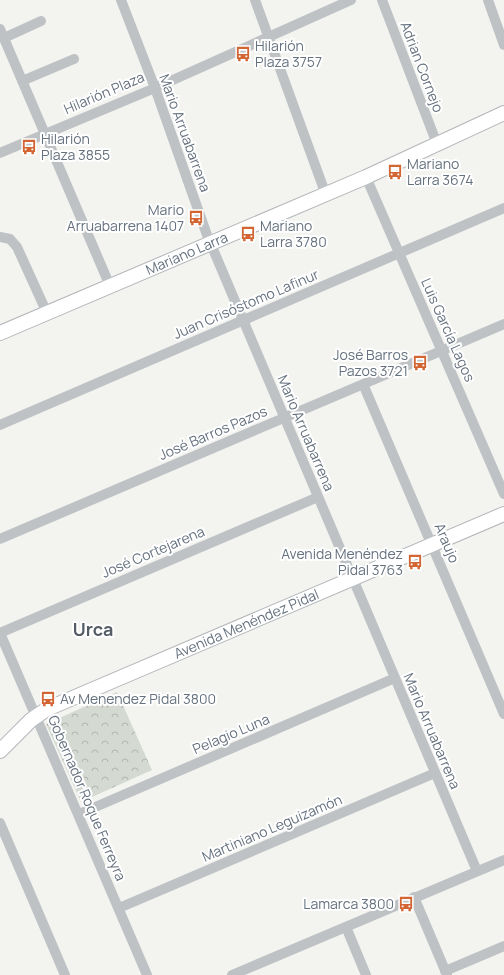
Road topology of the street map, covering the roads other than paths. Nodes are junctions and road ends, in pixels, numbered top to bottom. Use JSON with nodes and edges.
{"nodes":[{"id":1,"x":121,"y":0,"type":"edge"},
{"id":2,"x":255,"y":0,"type":"edge"},
{"id":3,"x":351,"y":0,"type":"edge"},
{"id":4,"x":382,"y":0,"type":"edge"},
{"id":5,"x":488,"y":0,"type":"edge"},
{"id":6,"x":41,"y":21,"type":"dead end"},
{"id":7,"x":2,"y":33,"type":"edge"},
{"id":8,"x":268,"y":36,"type":"junction"},
{"id":9,"x":504,"y":45,"type":"edge"},
{"id":10,"x":74,"y":59,"type":"dead end"},
{"id":11,"x":22,"y":81,"type":"junction"},
{"id":12,"x":155,"y":88,"type":"junction"},
{"id":13,"x":504,"y":113,"type":"edge"},
{"id":14,"x":45,"y":134,"type":"junction"},
{"id":15,"x":437,"y":144,"type":"junction"},
{"id":16,"x":0,"y":153,"type":"edge"},
{"id":17,"x":366,"y":177,"type":"junction"},
{"id":18,"x":326,"y":194,"type":"junction"},
{"id":19,"x":504,"y":208,"type":"edge"},
{"id":20,"x":0,"y":237,"type":"edge"},
{"id":21,"x":210,"y":244,"type":"junction"},
{"id":22,"x":399,"y":254,"type":"junction"},
{"id":23,"x":110,"y":286,"type":"junction"},
{"id":24,"x":47,"y":313,"type":"junction"},
{"id":25,"x":244,"y":320,"type":"junction"},
{"id":26,"x":504,"y":324,"type":"edge"},
{"id":27,"x":0,"y":333,"type":"edge"},
{"id":28,"x":442,"y":350,"type":"junction"},
{"id":29,"x":363,"y":384,"type":"junction"},
{"id":30,"x":285,"y":418,"type":"junction"},
{"id":31,"x":0,"y":425,"type":"edge"},
{"id":32,"x":504,"y":494,"type":"edge"},
{"id":33,"x":318,"y":497,"type":"junction"},
{"id":34,"x":504,"y":514,"type":"edge"},
{"id":35,"x":0,"y":539,"type":"edge"},
{"id":36,"x":433,"y":545,"type":"junction"},
{"id":37,"x":353,"y":580,"type":"junction"},
{"id":38,"x":0,"y":633,"type":"edge"},
{"id":39,"x":395,"y":678,"type":"junction"},
{"id":40,"x":504,"y":714,"type":"edge"},
{"id":41,"x":36,"y":715,"type":"junction"},
{"id":42,"x":0,"y":751,"type":"edge"},
{"id":43,"x":435,"y":773,"type":"junction"},
{"id":44,"x":78,"y":814,"type":"junction"},
{"id":45,"x":0,"y":823,"type":"edge"},
{"id":46,"x":504,"y":860,"type":"edge"},
{"id":47,"x":477,"y":871,"type":"junction"},
{"id":48,"x":414,"y":897,"type":"junction"},
{"id":49,"x":120,"y":908,"type":"junction"},
{"id":50,"x":346,"y":927,"type":"junction"},
{"id":51,"x":504,"y":946,"type":"edge"},
{"id":52,"x":446,"y":973,"type":"edge"},
{"id":53,"x":65,"y":975,"type":"edge"},
{"id":54,"x":147,"y":975,"type":"edge"},
{"id":55,"x":232,"y":975,"type":"edge"},
{"id":56,"x":366,"y":975,"type":"edge"}],
"edges":[{"from":1,"to":12,"type":"street","name":"Mario Arruabarrena"},
{"from":2,"to":8,"type":"street"},
{"from":3,"to":8,"type":"street","name":"Hilarión Plaza"},
{"from":4,"to":15,"type":"street","name":"Adrian Cornejo"},
{"from":5,"to":9,"type":"street"},
{"from":6,"to":7,"type":"street"},
{"from":7,"to":11,"type":"street"},
{"from":8,"to":12,"type":"street","name":"Hilarión Plaza"},
{"from":8,"to":18,"type":"street"},
{"from":10,"to":11,"type":"street"},
{"from":11,"to":14,"type":"street"},
{"from":12,"to":14,"type":"street","name":"Hilarión Plaza"},
{"from":12,"to":21,"type":"street","name":"Mario Arruabarrena"},
{"from":13,"to":15,"type":"main road","name":"Mariano Larra"},
{"from":14,"to":16,"type":"street","name":"Hilarión Plaza"},
{"from":14,"to":23,"type":"street"},
{"from":15,"to":17,"type":"main road","name":"Mariano Larra"},
{"from":17,"to":18,"type":"main road","name":"Mariano Larra"},
{"from":17,"to":22,"type":"street","name":"Luis García Lagos"},
{"from":18,"to":21,"type":"main road","name":"Mariano Larra"},
{"from":19,"to":22,"type":"street","name":"Juan Crisóstomo Lafinur"},
{"from":20,"to":24,"type":"street"},
{"from":21,"to":23,"type":"main road","name":"Mariano Larra"},
{"from":21,"to":25,"type":"street","name":"Mario Arruabarrena"},
{"from":22,"to":25,"type":"street","name":"Juan Crisóstomo Lafinur"},
{"from":22,"to":28,"type":"street","name":"Luis García Lagos"},
{"from":23,"to":24,"type":"main road","name":"Mariano Larra"},
{"from":24,"to":27,"type":"main road","name":"Mariano Larra"},
{"from":25,"to":30,"type":"street","name":"Mario Arruabarrena"},
{"from":25,"to":31,"type":"street","name":"Juan Crisóstomo Lafinur"},
{"from":26,"to":28,"type":"street","name":"José Barros Pazos"},
{"from":28,"to":29,"type":"street","name":"José Barros Pazos"},
{"from":28,"to":32,"type":"street","name":"Luis García Lagos"},
{"from":29,"to":30,"type":"street","name":"José Barros Pazos"},
{"from":29,"to":36,"type":"street","name":"Araujo"},
{"from":30,"to":33,"type":"street","name":"Mario Arruabarrena"},
{"from":30,"to":35,"type":"street","name":"José Barros Pazos"},
{"from":33,"to":37,"type":"street","name":"Mario Arruabarrena"},
{"from":33,"to":38,"type":"street","name":"José Cortejarena"},
{"from":34,"to":36,"type":"main road","name":"Avenida Menéndez Pidal"},
{"from":36,"to":37,"type":"main road","name":"Avenida Menéndez Pidal"},
{"from":36,"to":40,"type":"street","name":"Araujo"},
{"from":37,"to":39,"type":"street","name":"Mario Arruabarrena"},
{"from":37,"to":41,"type":"main road","name":"Avenida Menéndez Pidal"},
{"from":38,"to":41,"type":"street","name":"Gobernador Roque Ferreyra"},
{"from":39,"to":43,"type":"street","name":"Mario Arruabarrena"},
{"from":39,"to":44,"type":"street","name":"Pelagio Luna"},
{"from":41,"to":42,"type":"main road","name":"Avenida Menéndez Pidal"},
{"from":41,"to":44,"type":"street","name":"Gobernador Roque Ferreyra"},
{"from":43,"to":47,"type":"street","name":"Mario Arruabarrena"},
{"from":43,"to":49,"type":"street","name":"Martiniano Leguizamón"},
{"from":44,"to":49,"type":"street","name":"Gobernador Roque Ferreyra"},
{"from":45,"to":53,"type":"street"},
{"from":46,"to":47,"type":"street"},
{"from":47,"to":48,"type":"street"},
{"from":48,"to":50,"type":"street"},
{"from":48,"to":52,"type":"street"},
{"from":49,"to":54,"type":"street","name":"Gobernador Roque Ferreyra"},
{"from":50,"to":55,"type":"street"},
{"from":50,"to":56,"type":"street"},
{"from":51,"to":52,"type":"street"}]}
